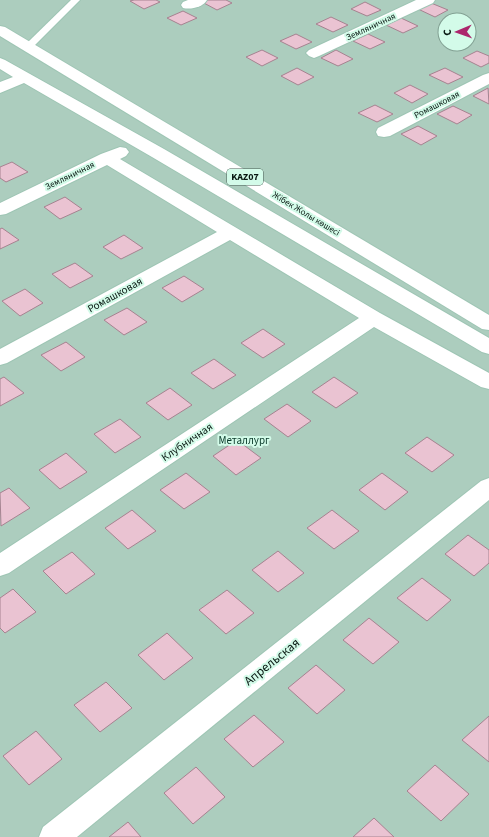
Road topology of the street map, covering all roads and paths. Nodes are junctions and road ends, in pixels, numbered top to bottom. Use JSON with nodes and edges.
{"nodes":[{"id":1,"x":76,"y":0,"type":"edge"},
{"id":2,"x":428,"y":0,"type":"edge"},
{"id":3,"x":0,"y":30,"type":"edge"},
{"id":4,"x":28,"y":47,"type":"junction"},
{"id":5,"x":314,"y":53,"type":"dead end"},
{"id":6,"x":0,"y":63,"type":"edge"},
{"id":7,"x":25,"y":77,"type":"junction"},
{"id":8,"x":489,"y":78,"type":"edge"},
{"id":9,"x":0,"y":88,"type":"edge"},
{"id":10,"x":384,"y":132,"type":"dead end"},
{"id":11,"x":140,"y":143,"type":"junction"},
{"id":12,"x":107,"y":158,"type":"junction"},
{"id":13,"x":0,"y":210,"type":"edge"},
{"id":14,"x":230,"y":232,"type":"junction"},
{"id":15,"x":373,"y":318,"type":"junction"},
{"id":16,"x":489,"y":324,"type":"edge"},
{"id":17,"x":489,"y":347,"type":"edge"},
{"id":18,"x":0,"y":358,"type":"edge"},
{"id":19,"x":489,"y":382,"type":"edge"},
{"id":20,"x":489,"y":487,"type":"edge"},
{"id":21,"x":0,"y":566,"type":"edge"},
{"id":22,"x":54,"y":837,"type":"edge"}],
"edges":[{"from":1,"to":4,"type":"lane"},
{"from":2,"to":5,"type":"main road","name":"Земляничная"},
{"from":3,"to":4,"type":"main road","name":"Жібек Жолы көшесі","number":"KAZ07"},
{"from":4,"to":16,"type":"main road","name":"Жібек Жолы көшесі","number":"KAZ07"},
{"from":6,"to":7,"type":"main road"},
{"from":7,"to":9,"type":"main road"},
{"from":7,"to":11,"type":"main road"},
{"from":8,"to":10,"type":"main road","name":"Ромашковая"},
{"from":11,"to":12,"type":"main road","name":"Земляничная"},
{"from":11,"to":17,"type":"main road"},
{"from":12,"to":13,"type":"main road","name":"Земляничная"},
{"from":12,"to":14,"type":"main road"},
{"from":14,"to":15,"type":"main road"},
{"from":14,"to":18,"type":"main road","name":"Ромашковая"},
{"from":15,"to":19,"type":"main road"},
{"from":15,"to":21,"type":"main road","name":"Клубничная"},
{"from":20,"to":22,"type":"main road","name":"Апрельская"}]}
